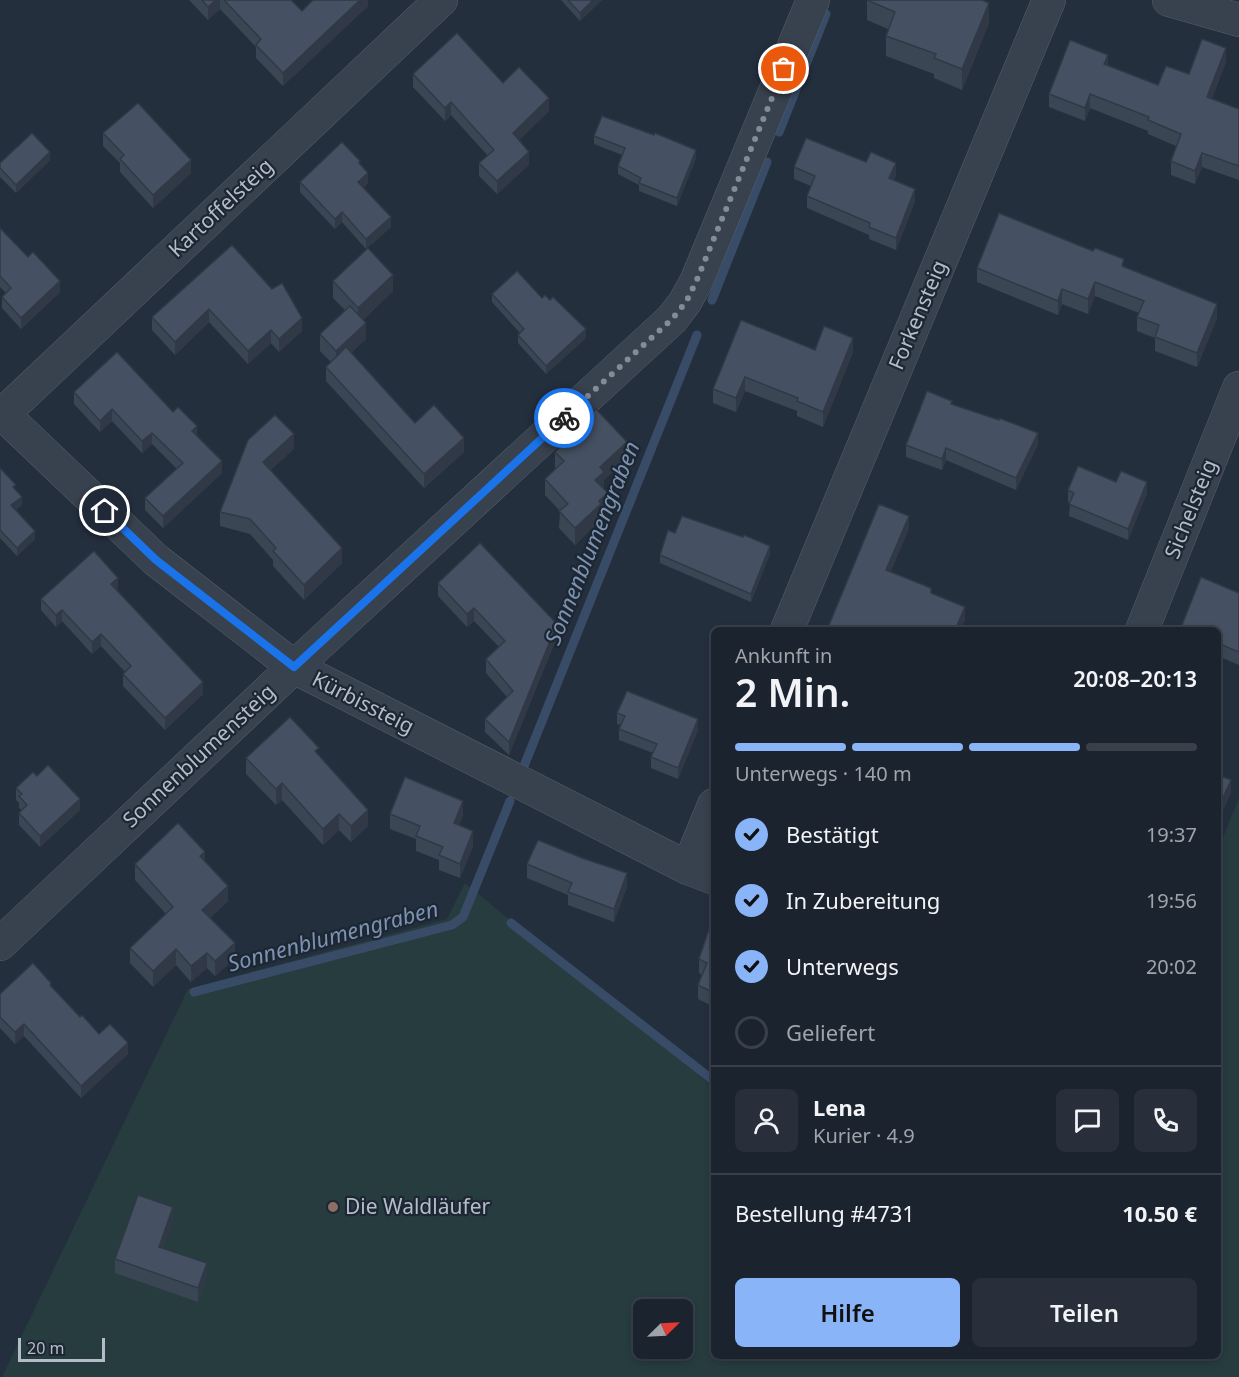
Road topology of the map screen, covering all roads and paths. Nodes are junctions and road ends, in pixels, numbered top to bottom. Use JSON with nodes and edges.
{"nodes":[{"id":1,"x":441,"y":0,"type":"edge"},
{"id":2,"x":813,"y":0,"type":"edge"},
{"id":3,"x":1049,"y":0,"type":"edge"},
{"id":4,"x":1169,"y":0,"type":"edge"},
{"id":5,"x":1239,"y":21,"type":"edge"},
{"id":6,"x":1239,"y":388,"type":"edge"},
{"id":7,"x":2,"y":415,"type":"edge"},
{"id":8,"x":788,"y":627,"type":"edge"},
{"id":9,"x":1143,"y":627,"type":"edge"},
{"id":10,"x":294,"y":667,"type":"junction"},
{"id":11,"x":711,"y":821,"type":"edge"},
{"id":12,"x":701,"y":873,"type":"edge"},
{"id":13,"x":0,"y":944,"type":"edge"}],
"edges":[{"from":1,"to":7,"type":"street","name":"Kartoffelsteig"},
{"from":2,"to":10,"type":"street","name":"Sonnenblumensteig"},
{"from":3,"to":8,"type":"street","name":"Forkensteig"},
{"from":4,"to":5,"type":"street"},
{"from":6,"to":9,"type":"street","name":"Sichelsteig"},
{"from":7,"to":10,"type":"street","name":"Kürbissteig"},
{"from":10,"to":12,"type":"street","name":"Kürbissteig"},
{"from":10,"to":13,"type":"street","name":"Sonnenblumensteig"},
{"from":11,"to":12,"type":"street"}]}
